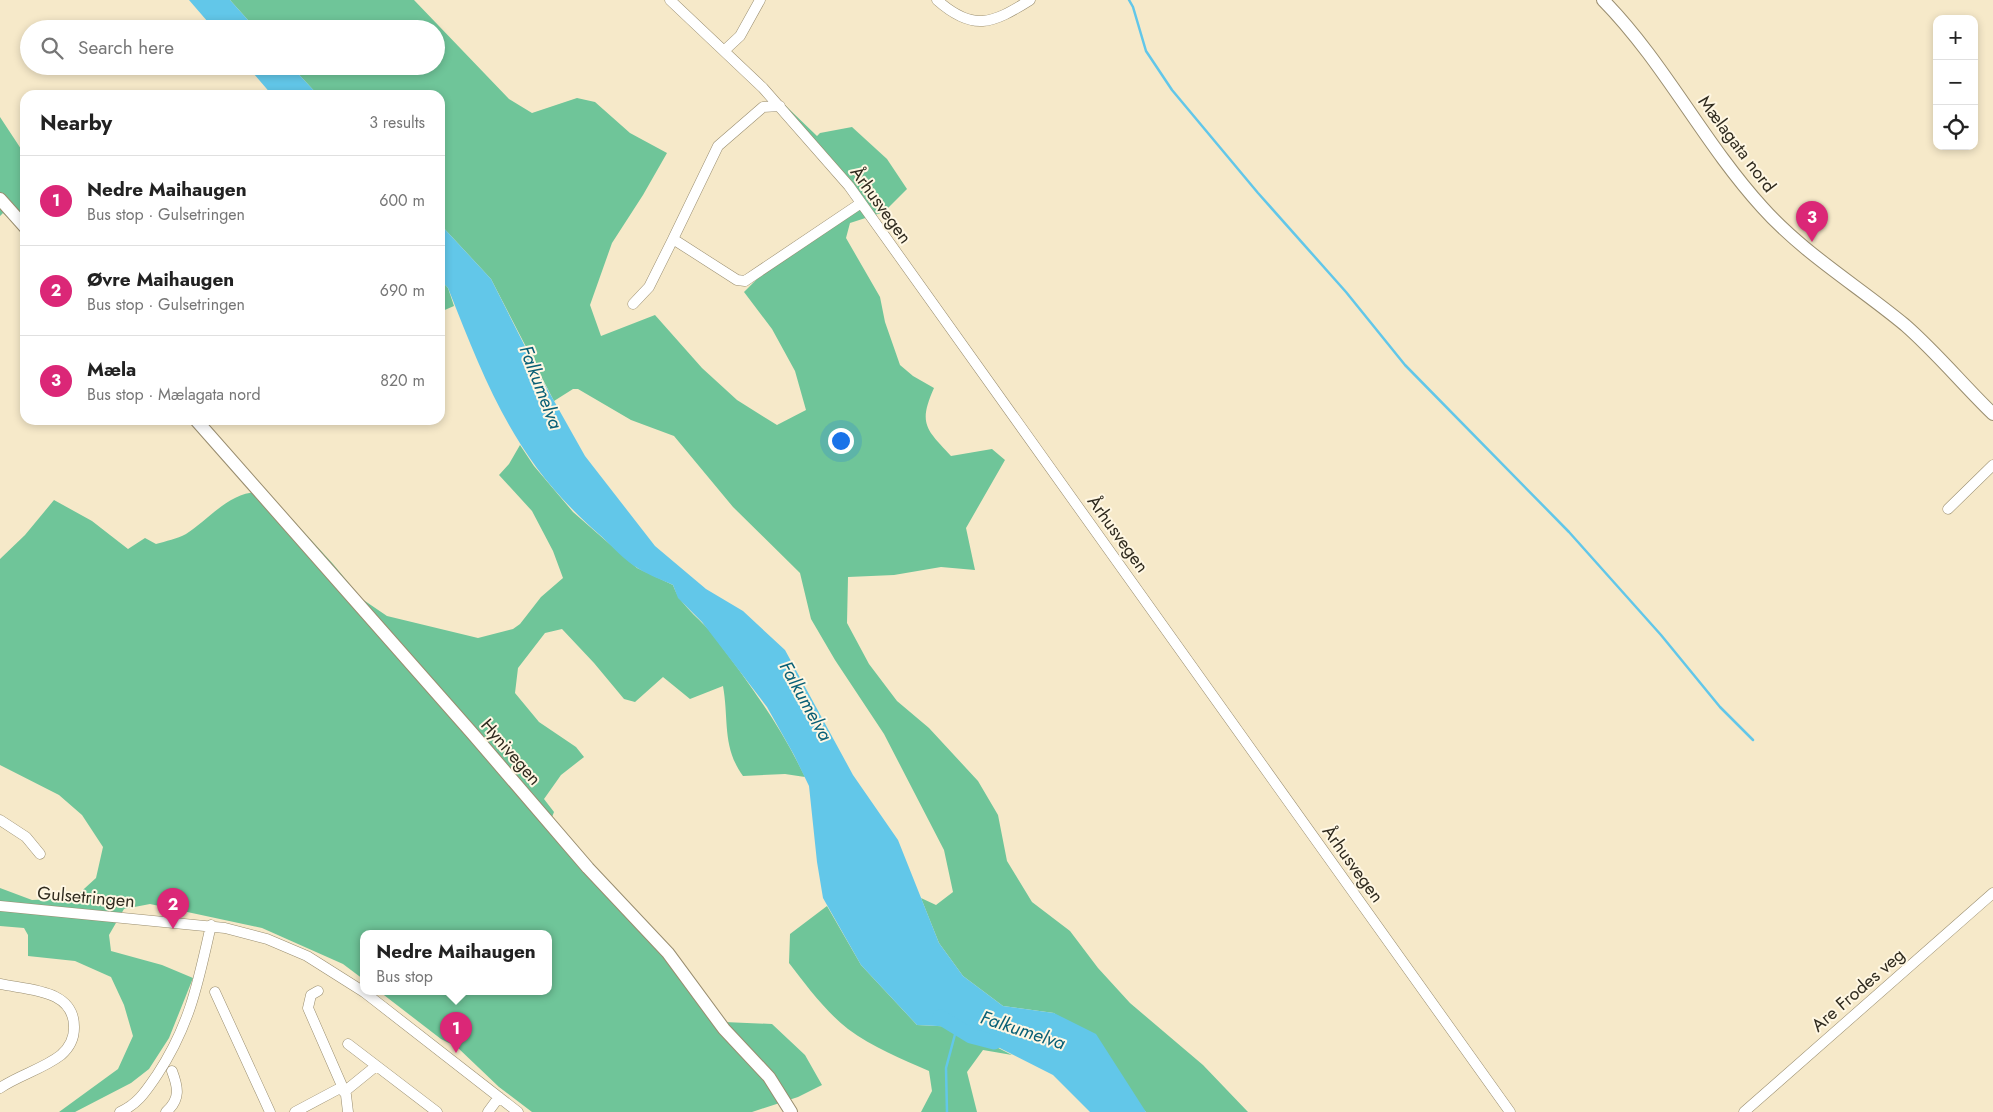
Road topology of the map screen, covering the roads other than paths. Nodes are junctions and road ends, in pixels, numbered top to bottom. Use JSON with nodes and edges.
{"nodes":[{"id":1,"x":670,"y":0,"type":"edge"},
{"id":2,"x":760,"y":0,"type":"edge"},
{"id":3,"x":937,"y":0,"type":"edge"},
{"id":4,"x":1030,"y":0,"type":"edge"},
{"id":5,"x":1603,"y":0,"type":"edge"},
{"id":6,"x":725,"y":50,"type":"junction"},
{"id":7,"x":763,"y":88,"type":"junction"},
{"id":8,"x":780,"y":106,"type":"junction"},
{"id":9,"x":763,"y":107,"type":"junction"},
{"id":10,"x":0,"y":199,"type":"edge"},
{"id":11,"x":861,"y":203,"type":"junction"},
{"id":12,"x":20,"y":221,"type":"edge"},
{"id":13,"x":673,"y":239,"type":"junction"},
{"id":14,"x":633,"y":304,"type":"dead end"},
{"id":15,"x":1993,"y":414,"type":"edge"},
{"id":16,"x":200,"y":425,"type":"edge"},
{"id":17,"x":1993,"y":465,"type":"edge"},
{"id":18,"x":1948,"y":509,"type":"dead end"},
{"id":19,"x":0,"y":820,"type":"edge"},
{"id":20,"x":40,"y":854,"type":"dead end"},
{"id":21,"x":1993,"y":893,"type":"edge"},
{"id":22,"x":0,"y":906,"type":"edge"},
{"id":23,"x":211,"y":925,"type":"junction"},
{"id":24,"x":0,"y":984,"type":"edge"},
{"id":25,"x":360,"y":989,"type":"edge"},
{"id":26,"x":318,"y":991,"type":"dead end"},
{"id":27,"x":215,"y":992,"type":"dead end"},
{"id":28,"x":368,"y":995,"type":"edge"},
{"id":29,"x":348,"y":1044,"type":"dead end"},
{"id":30,"x":376,"y":1066,"type":"junction"},
{"id":31,"x":172,"y":1071,"type":"dead end"},
{"id":32,"x":0,"y":1088,"type":"edge"},
{"id":33,"x":343,"y":1089,"type":"junction"},
{"id":34,"x":500,"y":1097,"type":"junction"},
{"id":35,"x":120,"y":1112,"type":"edge"},
{"id":36,"x":166,"y":1112,"type":"edge"},
{"id":37,"x":270,"y":1112,"type":"edge"},
{"id":38,"x":295,"y":1112,"type":"edge"},
{"id":39,"x":348,"y":1112,"type":"edge"},
{"id":40,"x":437,"y":1112,"type":"edge"},
{"id":41,"x":488,"y":1112,"type":"edge"},
{"id":42,"x":518,"y":1112,"type":"edge"},
{"id":43,"x":791,"y":1112,"type":"edge"},
{"id":44,"x":1510,"y":1112,"type":"edge"},
{"id":45,"x":1744,"y":1112,"type":"edge"}],
"edges":[{"from":1,"to":6,"type":"street","name":"Århusvegen"},
{"from":2,"to":6,"type":"street"},
{"from":3,"to":4,"type":"street"},
{"from":5,"to":15,"type":"main road","name":"Mælagata nord"},
{"from":6,"to":7,"type":"street","name":"Århusvegen"},
{"from":7,"to":8,"type":"street","name":"Århusvegen"},
{"from":7,"to":9,"type":"street"},
{"from":8,"to":9,"type":"street"},
{"from":8,"to":11,"type":"street","name":"Århusvegen"},
{"from":9,"to":13,"type":"street"},
{"from":10,"to":12,"type":"main road"},
{"from":11,"to":13,"type":"street"},
{"from":11,"to":44,"type":"street","name":"Århusvegen"},
{"from":13,"to":14,"type":"street"},
{"from":16,"to":43,"type":"main road","name":"Hynivegen"},
{"from":17,"to":18,"type":"street"},
{"from":19,"to":20,"type":"street"},
{"from":21,"to":45,"type":"street","name":"Are Frodes veg"},
{"from":22,"to":23,"type":"street","name":"Gulsetringen"},
{"from":23,"to":25,"type":"street","name":"Gulsetringen"},
{"from":23,"to":35,"type":"street"},
{"from":24,"to":32,"type":"street"},
{"from":26,"to":33,"type":"street"},
{"from":27,"to":37,"type":"street"},
{"from":28,"to":34,"type":"street","name":"Gulsetringen"},
{"from":29,"to":30,"type":"street"},
{"from":30,"to":33,"type":"street"},
{"from":30,"to":40,"type":"street"},
{"from":31,"to":36,"type":"street"},
{"from":33,"to":38,"type":"street"},
{"from":33,"to":39,"type":"street"},
{"from":34,"to":41,"type":"street"},
{"from":34,"to":42,"type":"street","name":"Gulsetringen"}]}
